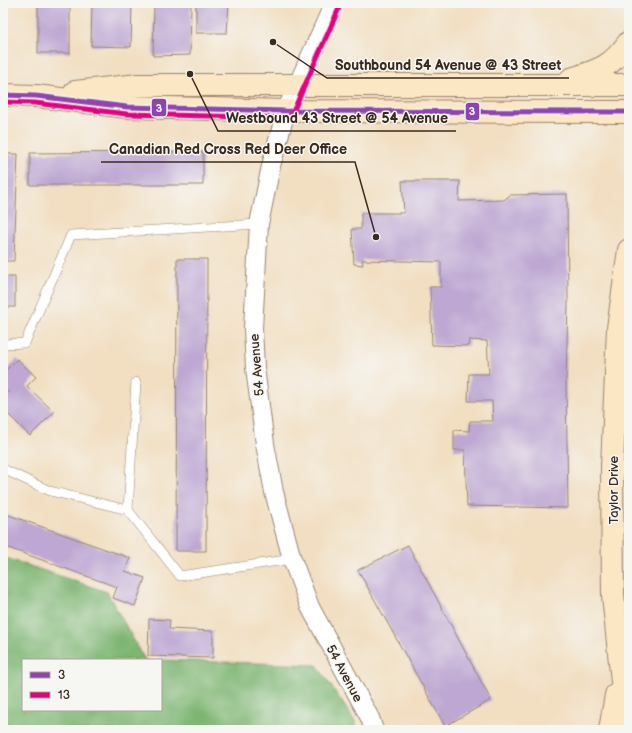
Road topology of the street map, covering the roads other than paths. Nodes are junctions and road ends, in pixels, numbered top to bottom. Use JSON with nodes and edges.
{"nodes":[{"id":1,"x":334,"y":3,"type":"edge"},
{"id":2,"x":629,"y":42,"type":"edge"},
{"id":3,"x":297,"y":85,"type":"junction"},
{"id":4,"x":546,"y":86,"type":"junction"},
{"id":5,"x":629,"y":86,"type":"edge"},
{"id":6,"x":3,"y":95,"type":"edge"},
{"id":7,"x":36,"y":96,"type":"junction"},
{"id":8,"x":286,"y":111,"type":"junction"},
{"id":9,"x":629,"y":112,"type":"edge"},
{"id":10,"x":259,"y":224,"type":"junction"},
{"id":11,"x":629,"y":250,"type":"edge"},
{"id":12,"x":3,"y":344,"type":"edge"},
{"id":13,"x":136,"y":382,"type":"dead end"},
{"id":14,"x":3,"y":469,"type":"edge"},
{"id":15,"x":128,"y":510,"type":"junction"},
{"id":16,"x":292,"y":559,"type":"junction"},
{"id":17,"x":620,"y":664,"type":"junction"},
{"id":18,"x":375,"y":726,"type":"edge"},
{"id":19,"x":610,"y":730,"type":"edge"},
{"id":20,"x":627,"y":730,"type":"edge"}],
"edges":[{"from":1,"to":3,"type":"street","name":"54 Avenue"},
{"from":2,"to":4,"type":"street"},
{"from":3,"to":4,"type":"street"},
{"from":3,"to":7,"type":"street"},
{"from":3,"to":8,"type":"street","name":"54 Avenue"},
{"from":4,"to":5,"type":"street"},
{"from":6,"to":7,"type":"street"},
{"from":7,"to":8,"type":"street"},
{"from":8,"to":9,"type":"street"},
{"from":8,"to":10,"type":"street","name":"54 Avenue"},
{"from":10,"to":12,"type":"lane"},
{"from":10,"to":16,"type":"street","name":"54 Avenue"},
{"from":11,"to":17,"type":"street","name":"Taylor Drive"},
{"from":13,"to":15,"type":"lane"},
{"from":14,"to":15,"type":"lane"},
{"from":15,"to":16,"type":"lane"},
{"from":16,"to":18,"type":"street","name":"54 Avenue"},
{"from":17,"to":19,"type":"street"},
{"from":17,"to":20,"type":"street","name":"Taylor Drive"}]}
